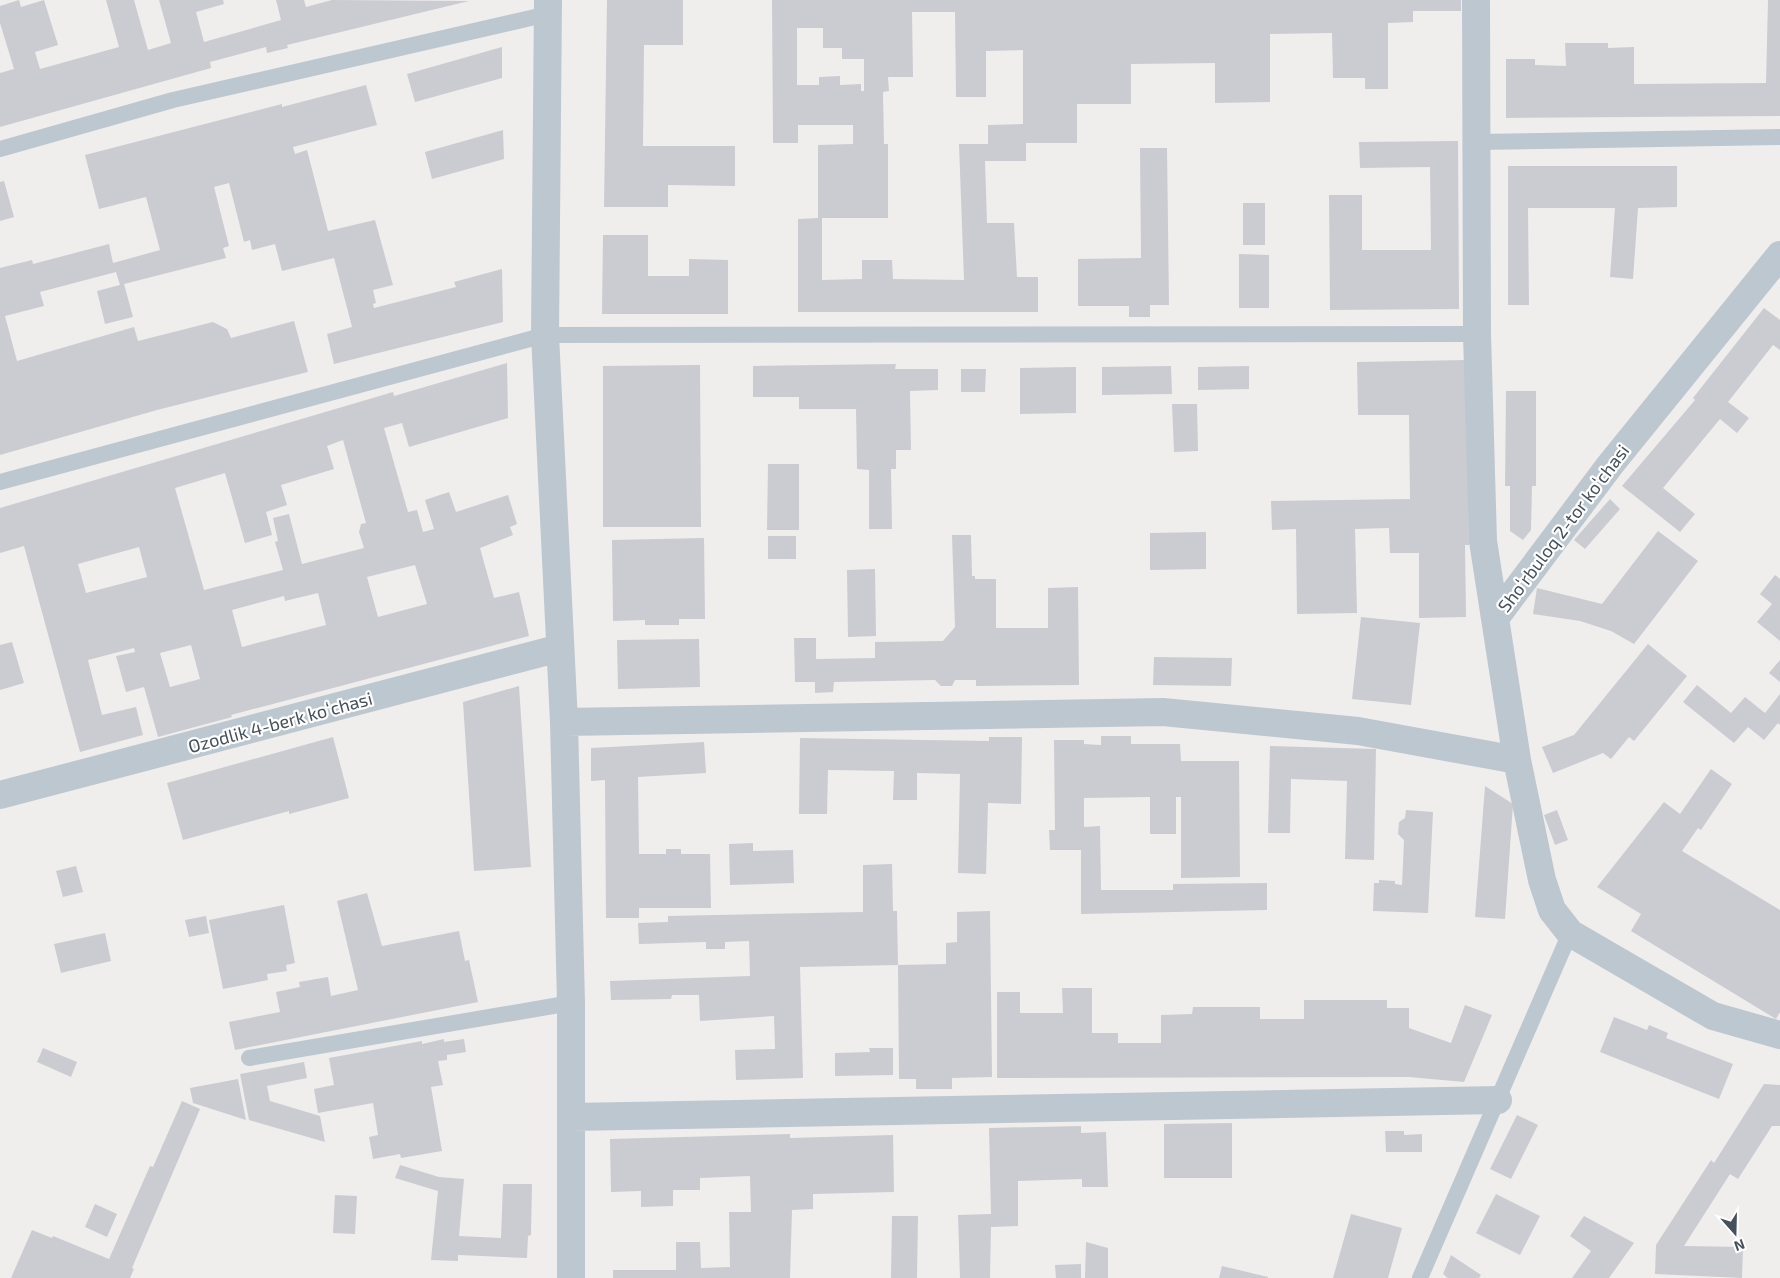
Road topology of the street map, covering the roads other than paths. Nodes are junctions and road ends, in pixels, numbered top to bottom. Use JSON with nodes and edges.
{"nodes":[{"id":1,"x":1476,"y":0,"type":"edge"},
{"id":2,"x":548,"y":7,"type":"edge"},
{"id":3,"x":1780,"y":137,"type":"edge"},
{"id":4,"x":1476,"y":142,"type":"junction"},
{"id":5,"x":0,"y":149,"type":"edge"},
{"id":6,"x":1780,"y":255,"type":"edge"},
{"id":7,"x":1477,"y":334,"type":"junction"},
{"id":8,"x":544,"y":335,"type":"junction"},
{"id":9,"x":0,"y":482,"type":"edge"},
{"id":10,"x":1496,"y":617,"type":"junction"},
{"id":11,"x":560,"y":648,"type":"junction"},
{"id":12,"x":564,"y":722,"type":"junction"},
{"id":13,"x":1517,"y":760,"type":"junction"},
{"id":14,"x":0,"y":795,"type":"edge"},
{"id":15,"x":1570,"y":932,"type":"junction"},
{"id":16,"x":571,"y":1003,"type":"junction"},
{"id":17,"x":1780,"y":1035,"type":"edge"},
{"id":18,"x":249,"y":1058,"type":"dead end"},
{"id":19,"x":1498,"y":1100,"type":"junction"},
{"id":20,"x":571,"y":1117,"type":"junction"},
{"id":21,"x":571,"y":1278,"type":"edge"},
{"id":22,"x":1420,"y":1278,"type":"edge"}],
"edges":[{"from":1,"to":4,"type":"street"},
{"from":2,"to":5,"type":"lane"},
{"from":2,"to":8,"type":"street"},
{"from":3,"to":4,"type":"lane"},
{"from":4,"to":7,"type":"street"},
{"from":6,"to":10,"type":"street","name":"Shoʻrbuloq 2-tor koʻchasi"},
{"from":7,"to":8,"type":"lane"},
{"from":7,"to":10,"type":"street"},
{"from":8,"to":9,"type":"lane"},
{"from":8,"to":11,"type":"street"},
{"from":10,"to":13,"type":"street","name":"Shoʻrbuloq 2-tor koʻchasi"},
{"from":11,"to":12,"type":"street"},
{"from":11,"to":14,"type":"street","name":"Ozodlik 4-berk koʻchasi"},
{"from":12,"to":13,"type":"street"},
{"from":12,"to":16,"type":"street"},
{"from":13,"to":15,"type":"street","name":"Shoʻrbuloq 2-tor koʻchasi"},
{"from":15,"to":17,"type":"street"},
{"from":15,"to":19,"type":"lane"},
{"from":16,"to":18,"type":"lane"},
{"from":16,"to":20,"type":"street"},
{"from":19,"to":20,"type":"street"},
{"from":19,"to":22,"type":"lane"},
{"from":20,"to":21,"type":"street"}]}
